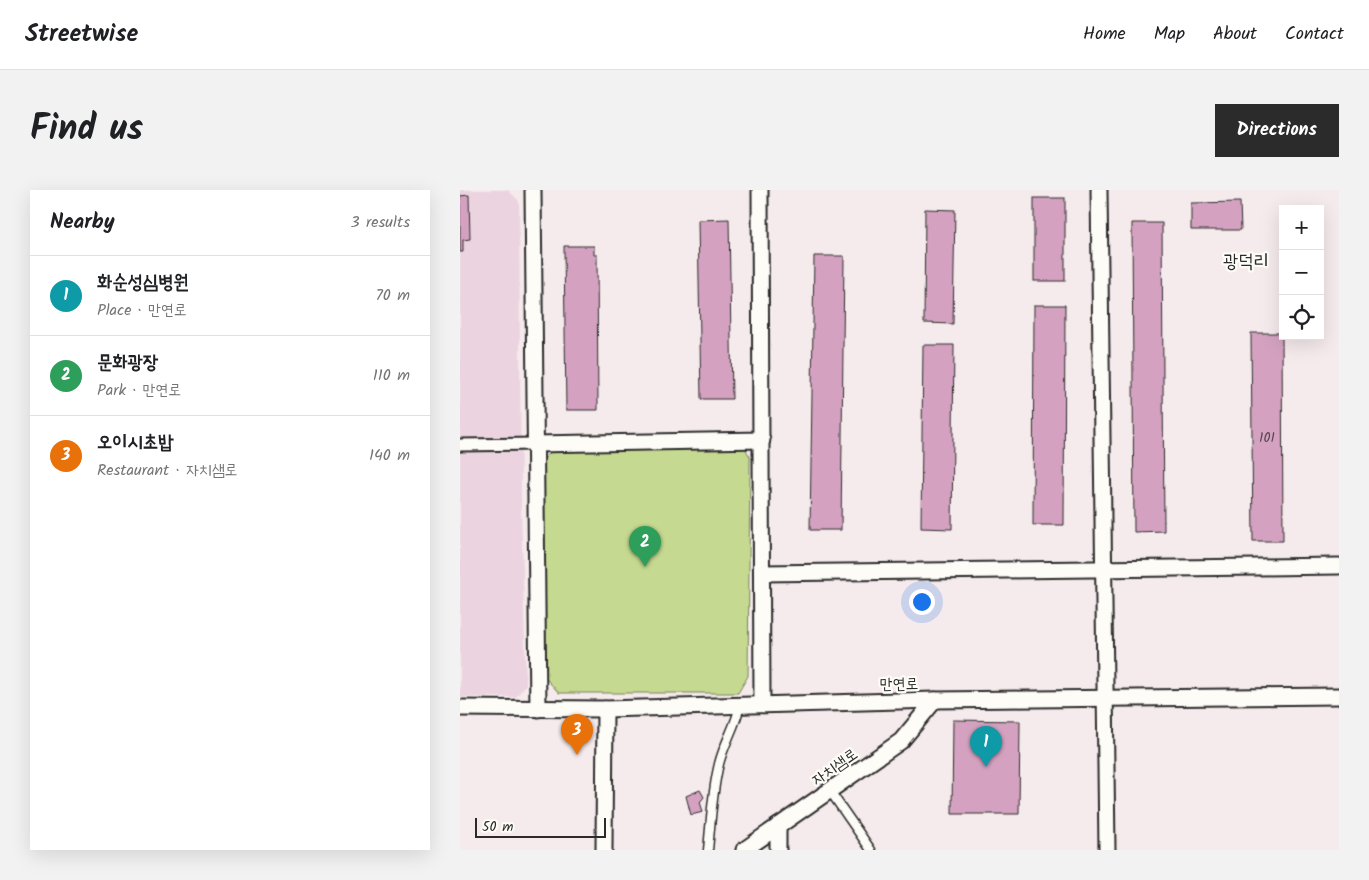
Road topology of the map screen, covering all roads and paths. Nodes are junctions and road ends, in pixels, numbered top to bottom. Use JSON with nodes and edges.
{"nodes":[{"id":1,"x":533,"y":190,"type":"edge"},
{"id":2,"x":760,"y":190,"type":"edge"},
{"id":3,"x":1099,"y":190,"type":"edge"},
{"id":4,"x":762,"y":440,"type":"junction"},
{"id":5,"x":535,"y":444,"type":"junction"},
{"id":6,"x":460,"y":445,"type":"edge"},
{"id":7,"x":1339,"y":566,"type":"edge"},
{"id":8,"x":1103,"y":569,"type":"junction"},
{"id":9,"x":762,"y":573,"type":"junction"},
{"id":10,"x":1339,"y":696,"type":"edge"},
{"id":11,"x":1104,"y":698,"type":"junction"},
{"id":12,"x":934,"y":700,"type":"junction"},
{"id":13,"x":762,"y":704,"type":"junction"},
{"id":14,"x":740,"y":705,"type":"junction"},
{"id":15,"x":460,"y":708,"type":"edge"},
{"id":16,"x":538,"y":709,"type":"junction"},
{"id":17,"x":604,"y":709,"type":"junction"},
{"id":18,"x":830,"y":791,"type":"junction"},
{"id":19,"x":778,"y":826,"type":"junction"},
{"id":20,"x":604,"y":850,"type":"edge"},
{"id":21,"x":708,"y":850,"type":"edge"},
{"id":22,"x":744,"y":850,"type":"edge"},
{"id":23,"x":778,"y":850,"type":"edge"},
{"id":24,"x":871,"y":850,"type":"edge"},
{"id":25,"x":1107,"y":850,"type":"edge"}],
"edges":[{"from":1,"to":5,"type":"street"},
{"from":2,"to":4,"type":"street"},
{"from":3,"to":8,"type":"street"},
{"from":4,"to":5,"type":"street"},
{"from":4,"to":9,"type":"street"},
{"from":5,"to":6,"type":"street"},
{"from":5,"to":16,"type":"street"},
{"from":7,"to":8,"type":"street"},
{"from":8,"to":9,"type":"street"},
{"from":8,"to":11,"type":"street"},
{"from":9,"to":13,"type":"street"},
{"from":10,"to":11,"type":"street","name":"만연로"},
{"from":11,"to":12,"type":"street","name":"만연로"},
{"from":11,"to":25,"type":"street"},
{"from":12,"to":13,"type":"street","name":"만연로"},
{"from":12,"to":18,"type":"street","name":"자치샘로"},
{"from":13,"to":14,"type":"street","name":"만연로"},
{"from":14,"to":17,"type":"street","name":"만연로"},
{"from":14,"to":21,"type":"lane"},
{"from":15,"to":16,"type":"street","name":"만연로"},
{"from":16,"to":17,"type":"street","name":"만연로"},
{"from":17,"to":20,"type":"street"},
{"from":18,"to":19,"type":"street","name":"자치샘로"},
{"from":18,"to":24,"type":"lane"},
{"from":19,"to":22,"type":"street","name":"자치샘로"},
{"from":19,"to":23,"type":"street"}]}
